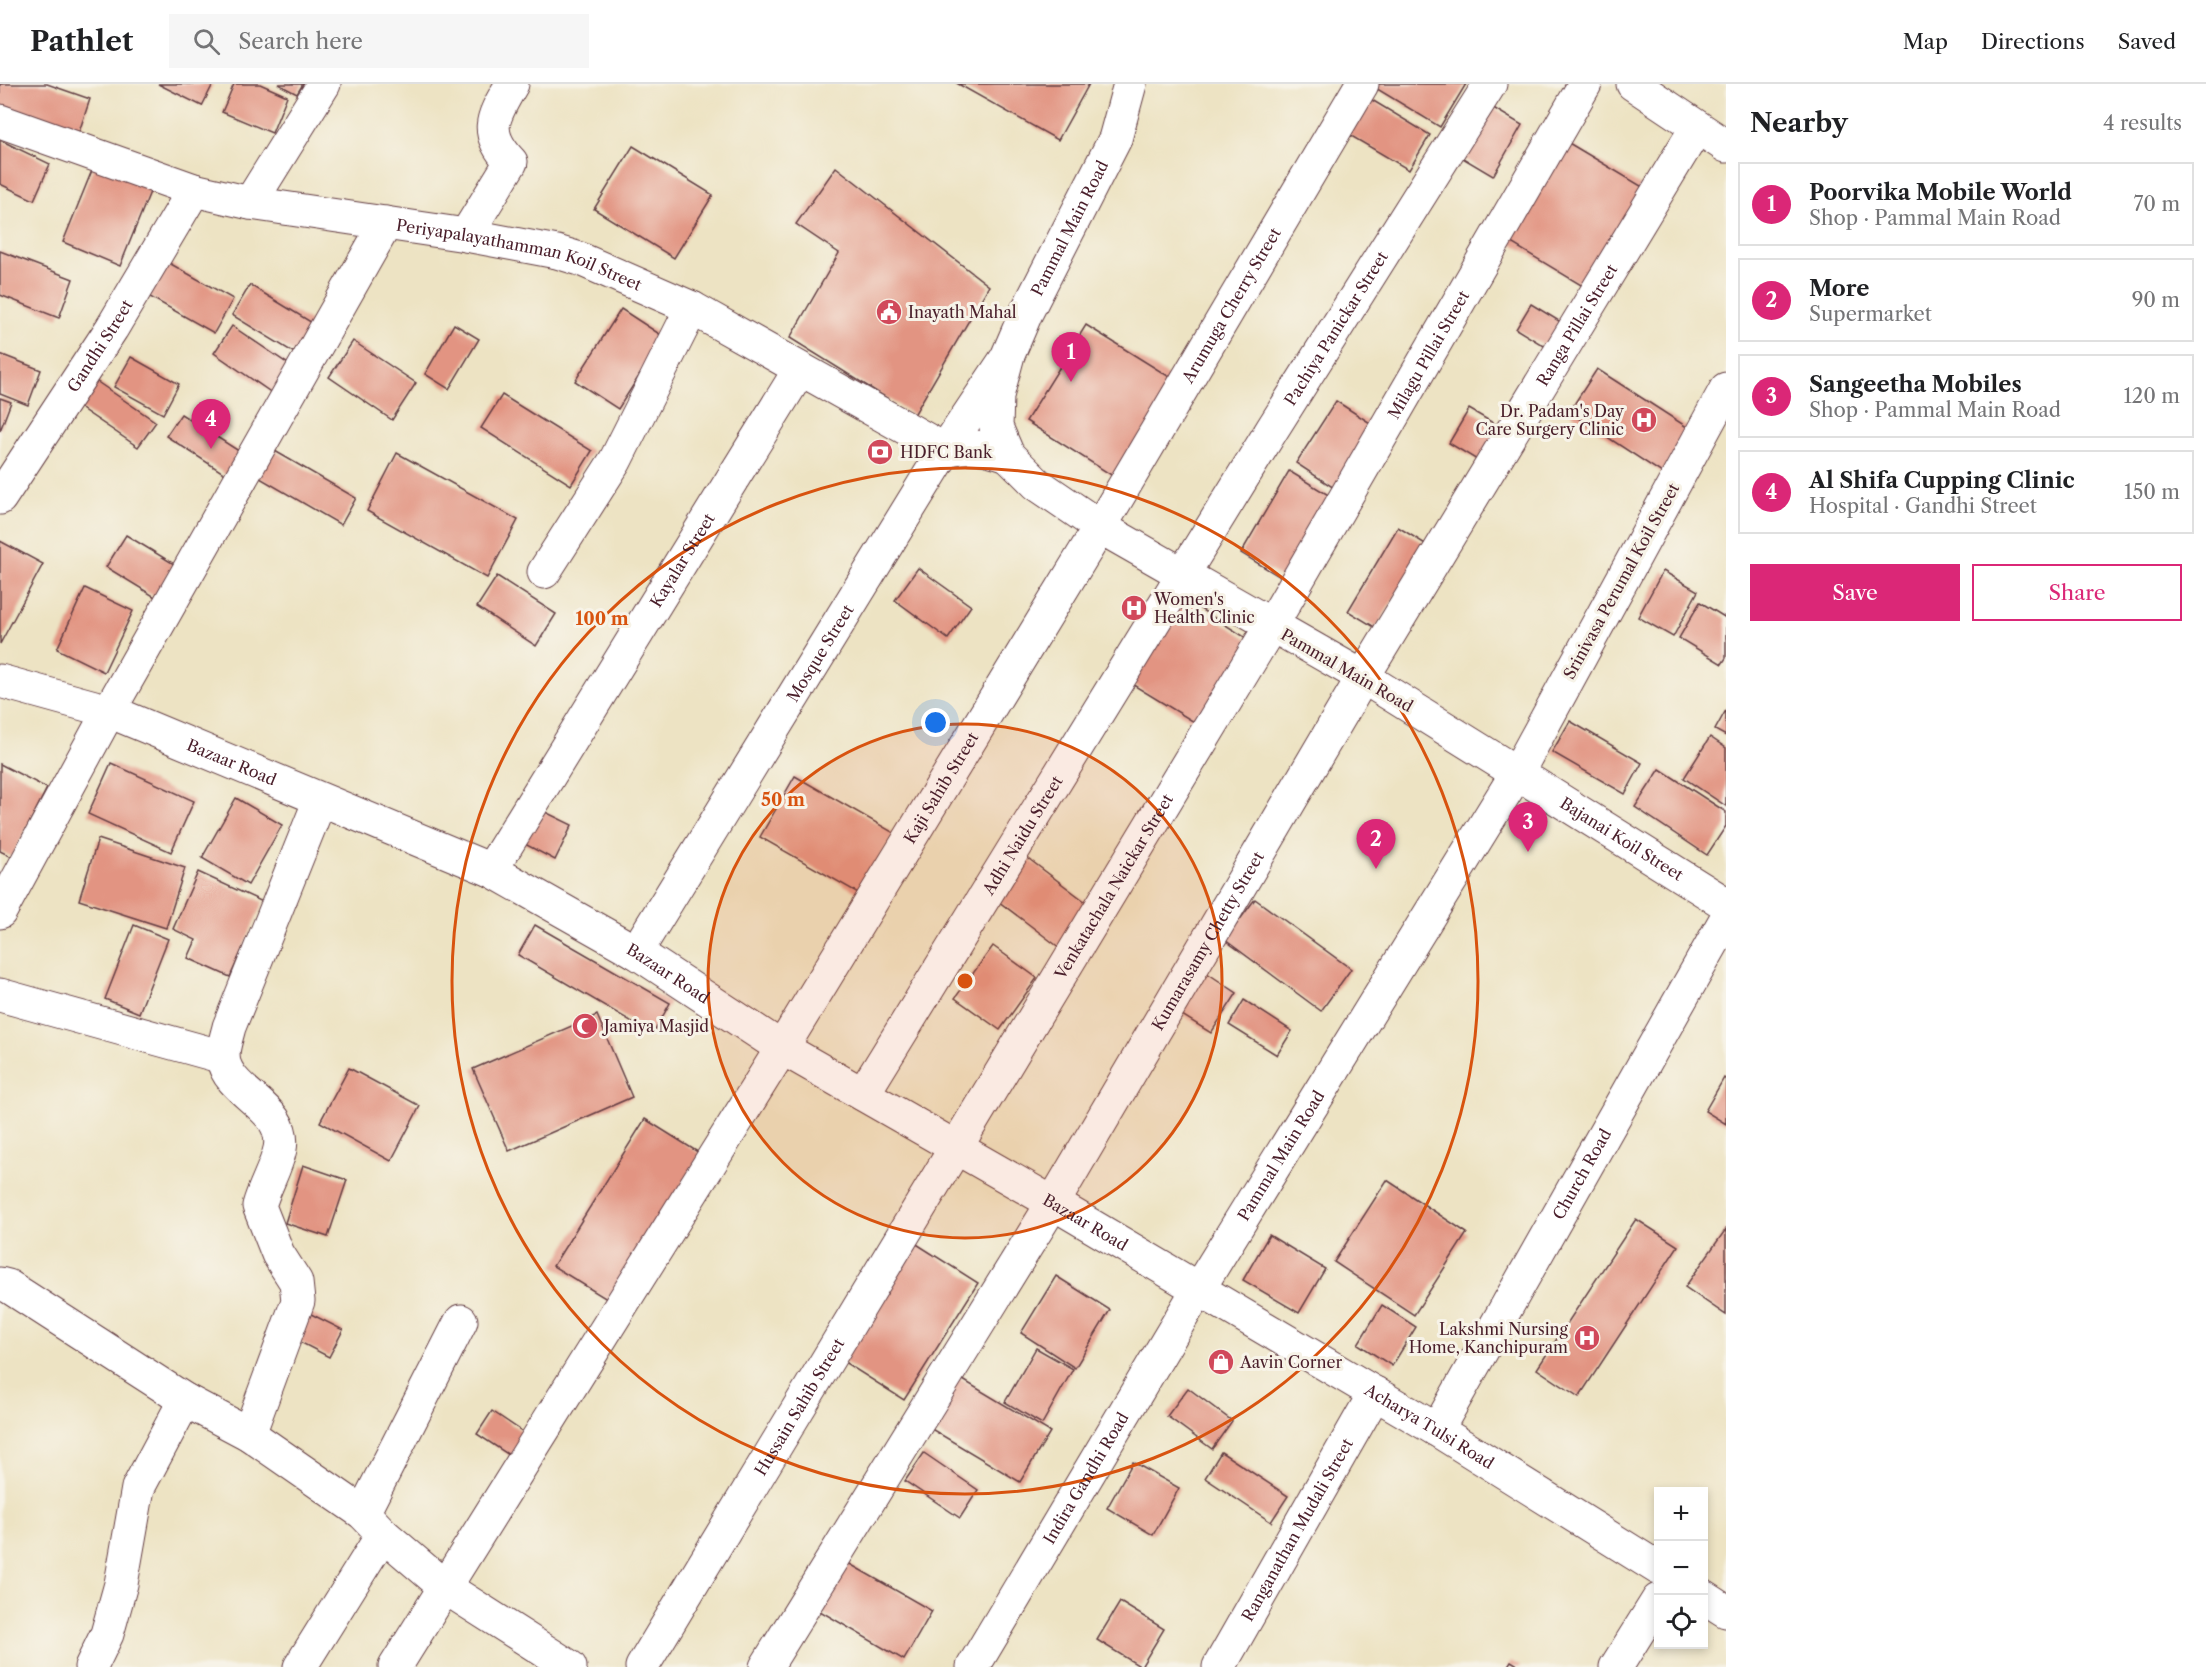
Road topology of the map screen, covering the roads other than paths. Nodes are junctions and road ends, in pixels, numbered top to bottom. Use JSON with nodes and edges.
{"nodes":[{"id":1,"x":324,"y":84,"type":"edge"},
{"id":2,"x":512,"y":84,"type":"edge"},
{"id":3,"x":1130,"y":84,"type":"edge"},
{"id":4,"x":1362,"y":84,"type":"edge"},
{"id":5,"x":1490,"y":84,"type":"edge"},
{"id":6,"x":1585,"y":84,"type":"edge"},
{"id":7,"x":1633,"y":84,"type":"edge"},
{"id":8,"x":0,"y":121,"type":"edge"},
{"id":9,"x":1697,"y":127,"type":"junction"},
{"id":10,"x":1726,"y":146,"type":"edge"},
{"id":11,"x":194,"y":190,"type":"junction"},
{"id":12,"x":250,"y":203,"type":"junction"},
{"id":13,"x":386,"y":224,"type":"junction"},
{"id":14,"x":466,"y":235,"type":"junction"},
{"id":15,"x":692,"y":308,"type":"junction"},
{"id":16,"x":1008,"y":355,"type":"junction"},
{"id":17,"x":800,"y":371,"type":"junction"},
{"id":18,"x":1726,"y":389,"type":"edge"},
{"id":19,"x":945,"y":450,"type":"junction"},
{"id":20,"x":1008,"y":455,"type":"junction"},
{"id":21,"x":0,"y":498,"type":"edge"},
{"id":22,"x":1100,"y":527,"type":"junction"},
{"id":23,"x":544,"y":572,"type":"dead end"},
{"id":24,"x":1182,"y":574,"type":"junction"},
{"id":25,"x":1271,"y":626,"type":"junction"},
{"id":26,"x":1363,"y":677,"type":"junction"},
{"id":27,"x":0,"y":681,"type":"edge"},
{"id":28,"x":109,"y":711,"type":"junction"},
{"id":29,"x":1517,"y":773,"type":"junction"},
{"id":30,"x":320,"y":800,"type":"junction"},
{"id":31,"x":491,"y":870,"type":"junction"},
{"id":32,"x":1726,"y":904,"type":"edge"},
{"id":33,"x":0,"y":912,"type":"edge"},
{"id":34,"x":1723,"y":933,"type":"edge"},
{"id":35,"x":636,"y":952,"type":"junction"},
{"id":36,"x":0,"y":995,"type":"edge"},
{"id":37,"x":782,"y":1048,"type":"junction"},
{"id":38,"x":223,"y":1057,"type":"junction"},
{"id":39,"x":863,"y":1094,"type":"junction"},
{"id":40,"x":957,"y":1147,"type":"junction"},
{"id":41,"x":1053,"y":1203,"type":"junction"},
{"id":42,"x":0,"y":1284,"type":"edge"},
{"id":43,"x":1199,"y":1288,"type":"junction"},
{"id":44,"x":461,"y":1321,"type":"dead end"},
{"id":45,"x":1375,"y":1393,"type":"junction"},
{"id":46,"x":185,"y":1400,"type":"junction"},
{"id":47,"x":1437,"y":1430,"type":"junction"},
{"id":48,"x":249,"y":1434,"type":"junction"},
{"id":49,"x":373,"y":1524,"type":"junction"},
{"id":50,"x":1654,"y":1565,"type":"edge"},
{"id":51,"x":446,"y":1588,"type":"junction"},
{"id":52,"x":1708,"y":1600,"type":"edge"},
{"id":53,"x":1654,"y":1608,"type":"edge"},
{"id":54,"x":1726,"y":1611,"type":"edge"},
{"id":55,"x":528,"y":1656,"type":"edge"},
{"id":56,"x":91,"y":1667,"type":"edge"},
{"id":57,"x":300,"y":1667,"type":"edge"},
{"id":58,"x":395,"y":1667,"type":"edge"},
{"id":59,"x":570,"y":1667,"type":"edge"},
{"id":60,"x":642,"y":1667,"type":"edge"},
{"id":61,"x":766,"y":1667,"type":"edge"},
{"id":62,"x":973,"y":1667,"type":"edge"},
{"id":63,"x":1219,"y":1667,"type":"edge"},
{"id":64,"x":1616,"y":1667,"type":"edge"}],
"edges":[{"from":1,"to":12,"type":"street"},
{"from":2,"to":14,"type":"street"},
{"from":3,"to":16,"type":"street","name":"Pammal Main Road"},
{"from":4,"to":22,"type":"street","name":"Arumuga Cherry Street"},
{"from":5,"to":24,"type":"street","name":"Pachiya Panickar Street"},
{"from":6,"to":25,"type":"street","name":"Milagu Pillai Street"},
{"from":7,"to":9,"type":"street"},
{"from":8,"to":11,"type":"street","name":"Periyapalayathamman Koil Street"},
{"from":9,"to":10,"type":"street"},
{"from":9,"to":26,"type":"street","name":"Ranga Pillai Street"},
{"from":11,"to":12,"type":"street","name":"Periyapalayathamman Koil Street"},
{"from":11,"to":21,"type":"street","name":"Gandhi Street"},
{"from":12,"to":13,"type":"street","name":"Periyapalayathamman Koil Street"},
{"from":13,"to":14,"type":"street","name":"Periyapalayathamman Koil Street"},
{"from":13,"to":28,"type":"street"},
{"from":14,"to":15,"type":"street","name":"Periyapalayathamman Koil Street"},
{"from":15,"to":17,"type":"street","name":"Periyapalayathamman Koil Street"},
{"from":15,"to":23,"type":"street"},
{"from":16,"to":19,"type":"street","name":"Mosque Street"},
{"from":16,"to":20,"type":"street","name":"Pammal Main Road"},
{"from":17,"to":19,"type":"street","name":"Periyapalayathamman Koil Street"},
{"from":17,"to":31,"type":"street","name":"Kayalar Street"},
{"from":18,"to":29,"type":"street","name":"Srinivasa Perumal Koil Street"},
{"from":19,"to":20,"type":"street"},
{"from":19,"to":35,"type":"street","name":"Mosque Street"},
{"from":20,"to":22,"type":"street","name":"Pammal Main Road"},
{"from":22,"to":24,"type":"street","name":"Pammal Main Road"},
{"from":22,"to":37,"type":"street","name":"Kaji Sahib Street"},
{"from":24,"to":25,"type":"street","name":"Pammal Main Road"},
{"from":24,"to":39,"type":"street","name":"Adhi Naidu Street"},
{"from":25,"to":26,"type":"street","name":"Pammal Main Road"},
{"from":25,"to":40,"type":"street","name":"Venkatachala Naickar Street"},
{"from":26,"to":29,"type":"street","name":"Pammal Main Road"},
{"from":26,"to":41,"type":"street","name":"Kumarasamy Chetty Street"},
{"from":27,"to":28,"type":"street","name":"Bazaar Road"},
{"from":28,"to":30,"type":"street","name":"Bazaar Road"},
{"from":28,"to":33,"type":"street"},
{"from":29,"to":32,"type":"street","name":"Bajanai Koil Street"},
{"from":29,"to":43,"type":"street","name":"Pammal Main Road"},
{"from":30,"to":31,"type":"street","name":"Bazaar Road"},
{"from":30,"to":38,"type":"street"},
{"from":31,"to":35,"type":"street","name":"Bazaar Road"},
{"from":34,"to":47,"type":"street","name":"Church Road"},
{"from":35,"to":37,"type":"street","name":"Bazaar Road"},
{"from":36,"to":38,"type":"street"},
{"from":37,"to":39,"type":"street","name":"Bazaar Road"},
{"from":37,"to":51,"type":"street","name":"Kaji Sahib Street"},
{"from":38,"to":48,"type":"street"},
{"from":39,"to":40,"type":"street","name":"Bazaar Road"},
{"from":40,"to":41,"type":"street","name":"Bazaar Road"},
{"from":40,"to":60,"type":"street","name":"Hussain Sahib Street"},
{"from":41,"to":43,"type":"street","name":"Bazaar Road"},
{"from":41,"to":61,"type":"street","name":"Kumarasamy Chetty Street"},
{"from":42,"to":46,"type":"street"},
{"from":43,"to":45,"type":"street","name":"Acharya Tulsi Road"},
{"from":43,"to":62,"type":"street","name":"Indira Gandhi Road"},
{"from":44,"to":49,"type":"street"},
{"from":45,"to":47,"type":"street","name":"Acharya Tulsi Road"},
{"from":45,"to":63,"type":"street","name":"Ranganathan Mudali Street"},
{"from":46,"to":48,"type":"street"},
{"from":46,"to":56,"type":"street"},
{"from":47,"to":50,"type":"street","name":"Acharya Tulsi Road"},
{"from":48,"to":49,"type":"street"},
{"from":49,"to":51,"type":"street"},
{"from":49,"to":57,"type":"street"},
{"from":51,"to":55,"type":"street"},
{"from":51,"to":58,"type":"street","name":"Kaji Sahib Street"},
{"from":52,"to":54,"type":"street"},
{"from":53,"to":64,"type":"street"},
{"from":55,"to":59,"type":"street"}]}
